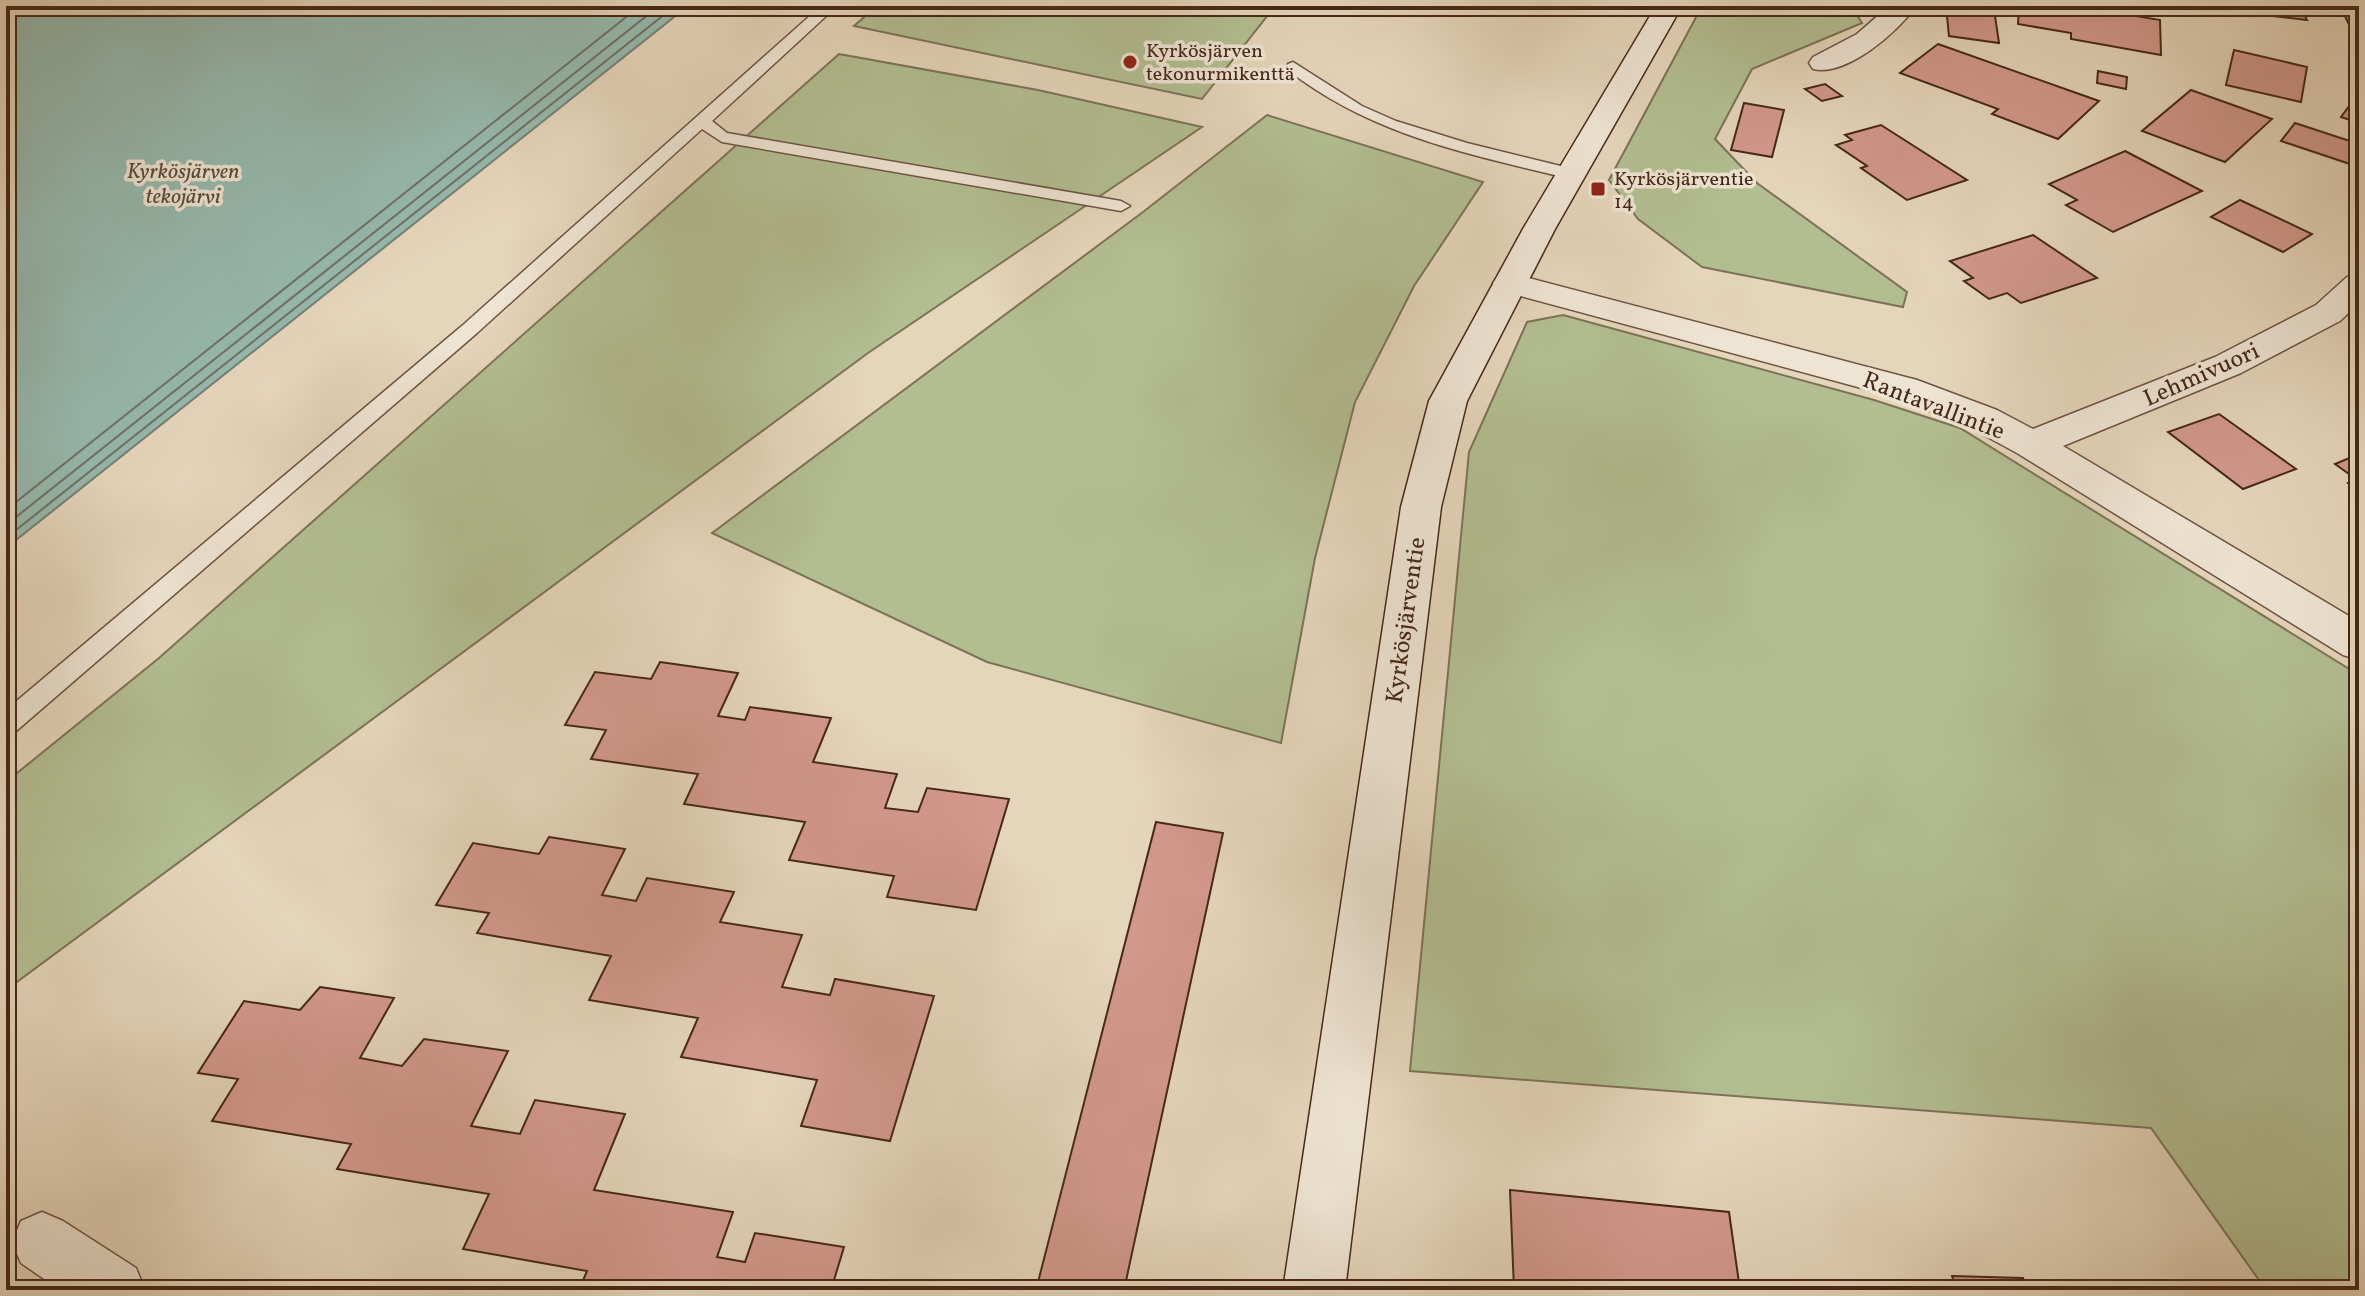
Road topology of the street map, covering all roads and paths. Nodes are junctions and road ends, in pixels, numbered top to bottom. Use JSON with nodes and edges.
{"nodes":[{"id":1,"x":830,"y":6,"type":"edge"},
{"id":2,"x":1669,"y":6,"type":"edge"},
{"id":3,"x":1903,"y":6,"type":"edge"},
{"id":4,"x":1823,"y":63,"type":"dead end"},
{"id":5,"x":1293,"y":67,"type":"dead end"},
{"id":6,"x":701,"y":120,"type":"junction"},
{"id":7,"x":1571,"y":174,"type":"junction"},
{"id":8,"x":1121,"y":206,"type":"dead end"},
{"id":9,"x":1510,"y":283,"type":"junction"},
{"id":10,"x":2359,"y":284,"type":"edge"},
{"id":11,"x":2031,"y":444,"type":"junction"},
{"id":12,"x":2359,"y":643,"type":"edge"},
{"id":13,"x":6,"y":725,"type":"edge"},
{"id":14,"x":42,"y":1242,"type":"dead end"},
{"id":15,"x":114,"y":1290,"type":"edge"},
{"id":16,"x":1314,"y":1290,"type":"edge"}],
"edges":[{"from":1,"to":6,"type":"lane"},
{"from":2,"to":7,"type":"street","name":"Kyrkösjärventie"},
{"from":3,"to":4,"type":"street"},
{"from":5,"to":7,"type":"lane"},
{"from":6,"to":8,"type":"lane"},
{"from":6,"to":13,"type":"lane"},
{"from":7,"to":9,"type":"street","name":"Kyrkösjärventie"},
{"from":9,"to":11,"type":"street","name":"Rantavallintie"},
{"from":9,"to":16,"type":"street","name":"Kyrkösjärventie"},
{"from":10,"to":11,"type":"street","name":"Lehmivuori"},
{"from":11,"to":12,"type":"street","name":"Rantavallintie"},
{"from":14,"to":15,"type":"street"}]}
